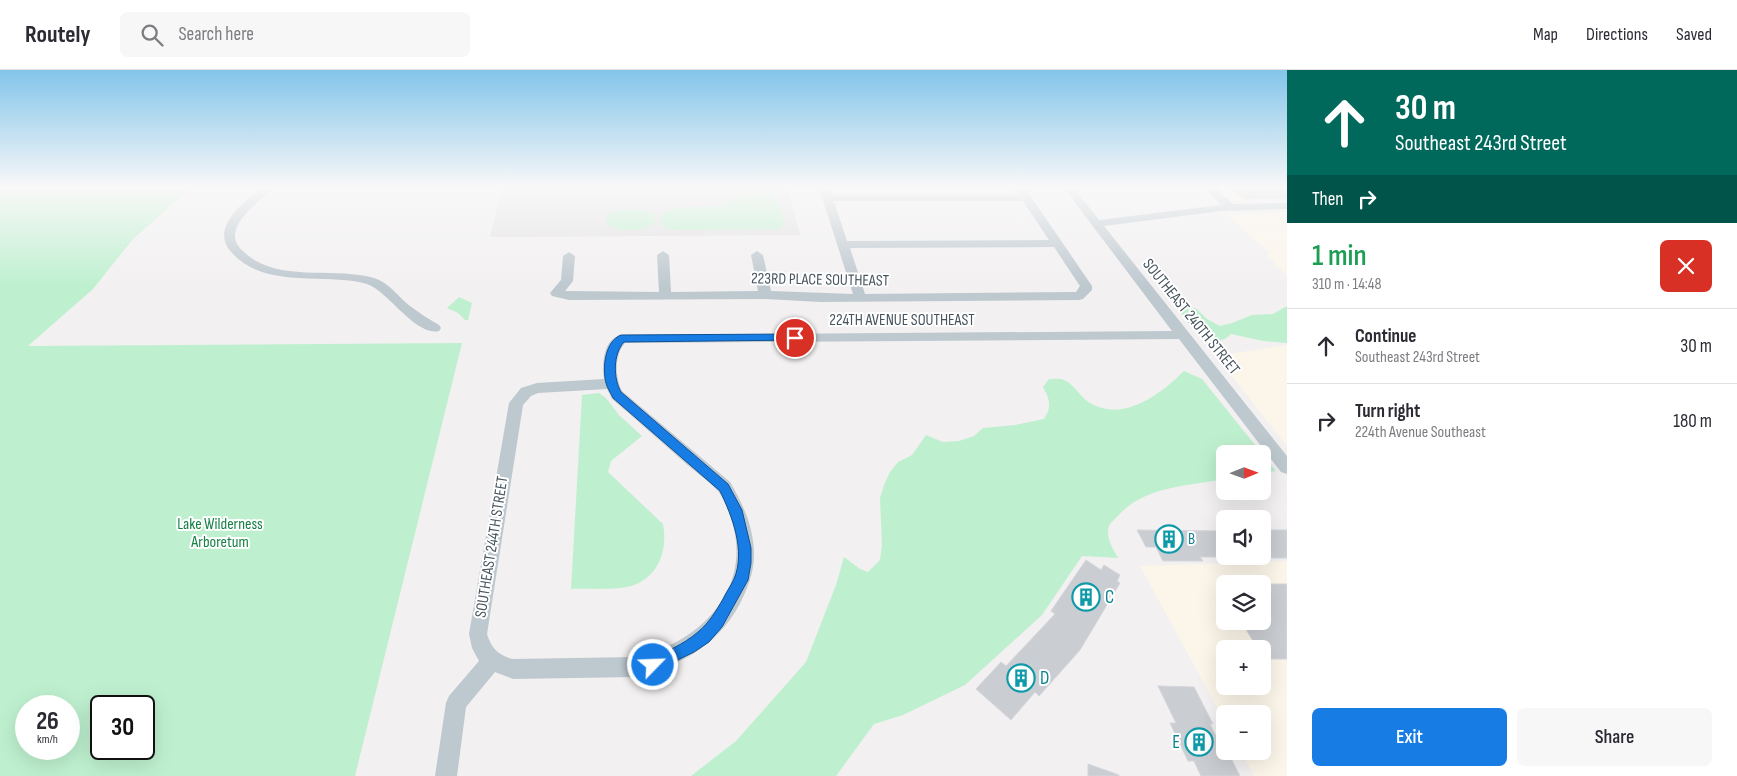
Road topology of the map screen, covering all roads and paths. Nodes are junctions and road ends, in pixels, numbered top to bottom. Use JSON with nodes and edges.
{"nodes":[{"id":1,"x":235,"y":221,"type":"edge"},
{"id":2,"x":836,"y":221,"type":"edge"},
{"id":3,"x":1042,"y":221,"type":"edge"},
{"id":4,"x":1094,"y":221,"type":"edge"},
{"id":5,"x":1122,"y":221,"type":"edge"},
{"id":6,"x":1096,"y":224,"type":"junction"},
{"id":7,"x":1057,"y":243,"type":"junction"},
{"id":8,"x":844,"y":245,"type":"junction"},
{"id":9,"x":663,"y":255,"type":"dead end"},
{"id":10,"x":757,"y":255,"type":"dead end"},
{"id":11,"x":569,"y":256,"type":"dead end"},
{"id":12,"x":665,"y":295,"type":"junction"},
{"id":13,"x":764,"y":295,"type":"junction"},
{"id":14,"x":860,"y":297,"type":"junction"},
{"id":15,"x":434,"y":328,"type":"dead end"},
{"id":16,"x":1183,"y":336,"type":"junction"},
{"id":17,"x":611,"y":384,"type":"junction"},
{"id":18,"x":1287,"y":468,"type":"edge"},
{"id":19,"x":492,"y":661,"type":"junction"},
{"id":20,"x":446,"y":776,"type":"edge"}],
"edges":[{"from":1,"to":15,"type":"street"},
{"from":2,"to":8,"type":"street"},
{"from":3,"to":7,"type":"street"},
{"from":4,"to":6,"type":"street","name":"SOUTHEAST 240TH STREET"},
{"from":5,"to":6,"type":"street"},
{"from":6,"to":16,"type":"street","name":"SOUTHEAST 240TH STREET"},
{"from":7,"to":8,"type":"street"},
{"from":7,"to":14,"type":"street","name":"223RD PLACE SOUTHEAST"},
{"from":8,"to":14,"type":"street"},
{"from":9,"to":12,"type":"street"},
{"from":10,"to":13,"type":"street"},
{"from":11,"to":12,"type":"street","name":"223RD PLACE SOUTHEAST"},
{"from":12,"to":13,"type":"street","name":"223RD PLACE SOUTHEAST"},
{"from":13,"to":14,"type":"street","name":"223RD PLACE SOUTHEAST"},
{"from":16,"to":17,"type":"street","name":"224TH AVENUE SOUTHEAST"},
{"from":16,"to":18,"type":"street","name":"SOUTHEAST 240TH STREET"},
{"from":17,"to":19,"type":"street","name":"SOUTHEAST 244TH STREET"},
{"from":17,"to":19,"type":"street"},
{"from":19,"to":20,"type":"street"}]}
